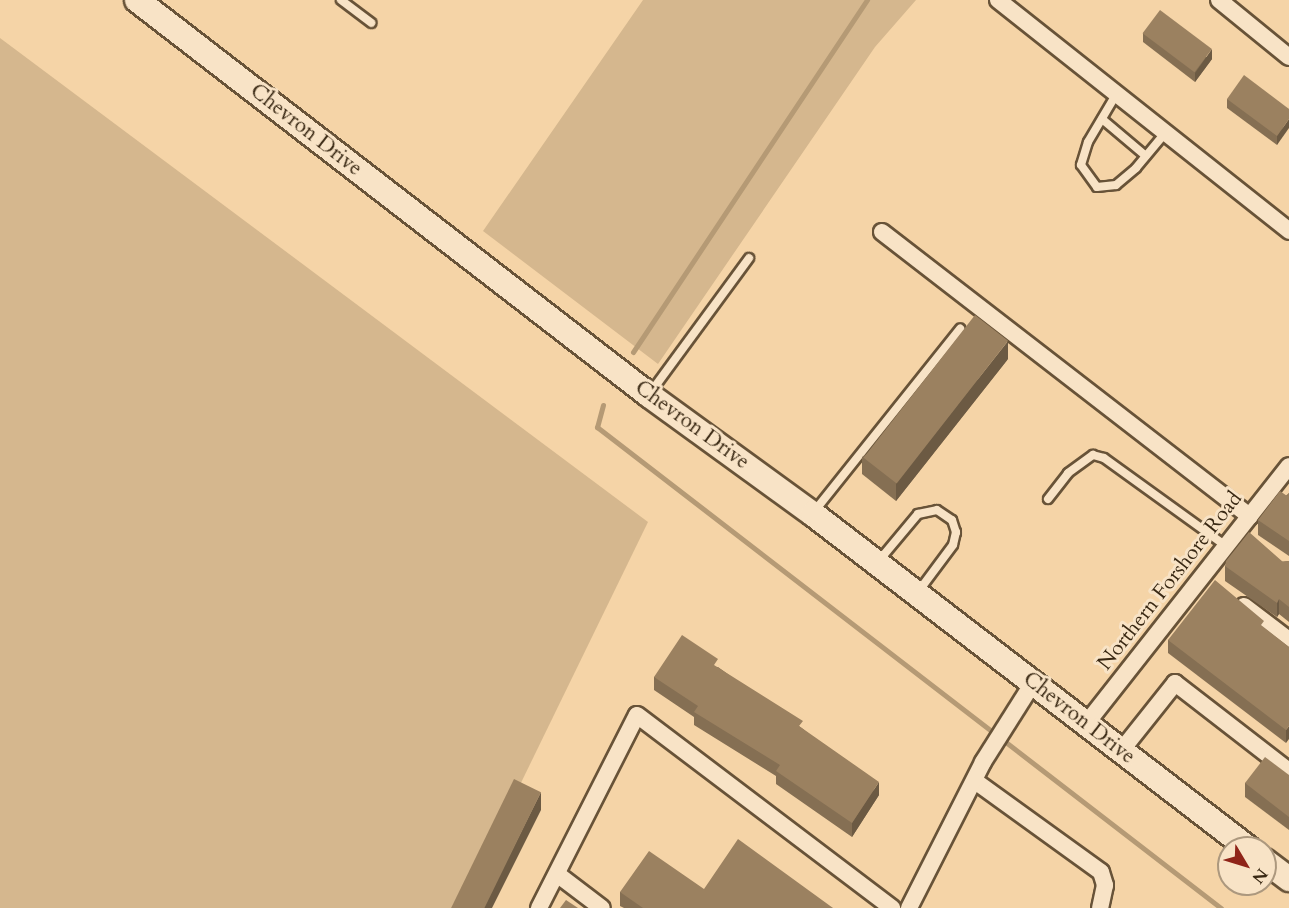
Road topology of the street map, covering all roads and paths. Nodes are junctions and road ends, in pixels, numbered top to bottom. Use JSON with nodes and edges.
{"nodes":[{"id":1,"x":137,"y":0,"type":"edge"},
{"id":2,"x":341,"y":0,"type":"edge"},
{"id":3,"x":998,"y":0,"type":"edge"},
{"id":4,"x":1219,"y":0,"type":"edge"},
{"id":5,"x":371,"y":23,"type":"dead end"},
{"id":6,"x":1289,"y":57,"type":"edge"},
{"id":7,"x":1117,"y":93,"type":"junction"},
{"id":8,"x":1102,"y":118,"type":"junction"},
{"id":9,"x":1166,"y":132,"type":"junction"},
{"id":10,"x":1146,"y":156,"type":"junction"},
{"id":11,"x":1289,"y":231,"type":"edge"},
{"id":12,"x":882,"y":232,"type":"dead end"},
{"id":13,"x":749,"y":258,"type":"dead end"},
{"id":14,"x":960,"y":328,"type":"dead end"},
{"id":15,"x":649,"y":395,"type":"junction"},
{"id":16,"x":1289,"y":466,"type":"edge"},
{"id":17,"x":1048,"y":499,"type":"dead end"},
{"id":18,"x":813,"y":514,"type":"junction"},
{"id":19,"x":1250,"y":516,"type":"junction"},
{"id":20,"x":1226,"y":546,"type":"junction"},
{"id":21,"x":877,"y":563,"type":"junction"},
{"id":22,"x":917,"y":593,"type":"junction"},
{"id":23,"x":1234,"y":598,"type":"edge"},
{"id":24,"x":1289,"y":640,"type":"edge"},
{"id":25,"x":1033,"y":683,"type":"junction"},
{"id":26,"x":1086,"y":724,"type":"junction"},
{"id":27,"x":1120,"y":751,"type":"junction"},
{"id":28,"x":1289,"y":771,"type":"edge"},
{"id":29,"x":975,"y":781,"type":"junction"},
{"id":30,"x":1232,"y":836,"type":"edge"},
{"id":31,"x":557,"y":874,"type":"junction"},
{"id":32,"x":1105,"y":906,"type":"edge"},
{"id":33,"x":538,"y":908,"type":"edge"},
{"id":34,"x":602,"y":908,"type":"edge"},
{"id":35,"x":892,"y":908,"type":"edge"},
{"id":36,"x":909,"y":908,"type":"edge"}],
"edges":[{"from":1,"to":15,"type":"main road","name":"Chevron Drive"},
{"from":2,"to":5,"type":"lane"},
{"from":3,"to":7,"type":"street"},
{"from":4,"to":6,"type":"street"},
{"from":7,"to":8,"type":"lane"},
{"from":7,"to":9,"type":"street"},
{"from":8,"to":10,"type":"lane"},
{"from":8,"to":10,"type":"lane"},
{"from":9,"to":10,"type":"lane"},
{"from":9,"to":11,"type":"street"},
{"from":12,"to":19,"type":"street"},
{"from":13,"to":15,"type":"lane"},
{"from":14,"to":18,"type":"lane"},
{"from":15,"to":18,"type":"main road","name":"Chevron Drive"},
{"from":16,"to":19,"type":"street","name":"Northern Forshore Road"},
{"from":17,"to":20,"type":"lane"},
{"from":18,"to":21,"type":"main road","name":"Chevron Drive"},
{"from":19,"to":20,"type":"street","name":"Northern Forshore Road"},
{"from":20,"to":26,"type":"street","name":"Northern Forshore Road"},
{"from":21,"to":22,"type":"main road","name":"Chevron Drive"},
{"from":21,"to":22,"type":"lane"},
{"from":22,"to":25,"type":"main road","name":"Chevron Drive"},
{"from":23,"to":24,"type":"street"},
{"from":25,"to":26,"type":"main road","name":"Chevron Drive"},
{"from":25,"to":29,"type":"street"},
{"from":26,"to":27,"type":"main road","name":"Chevron Drive"},
{"from":27,"to":28,"type":"street"},
{"from":27,"to":30,"type":"main road","name":"Chevron Drive"},
{"from":29,"to":32,"type":"street"},
{"from":29,"to":36,"type":"street"},
{"from":31,"to":33,"type":"street"},
{"from":31,"to":34,"type":"street"},
{"from":31,"to":35,"type":"street"}]}
